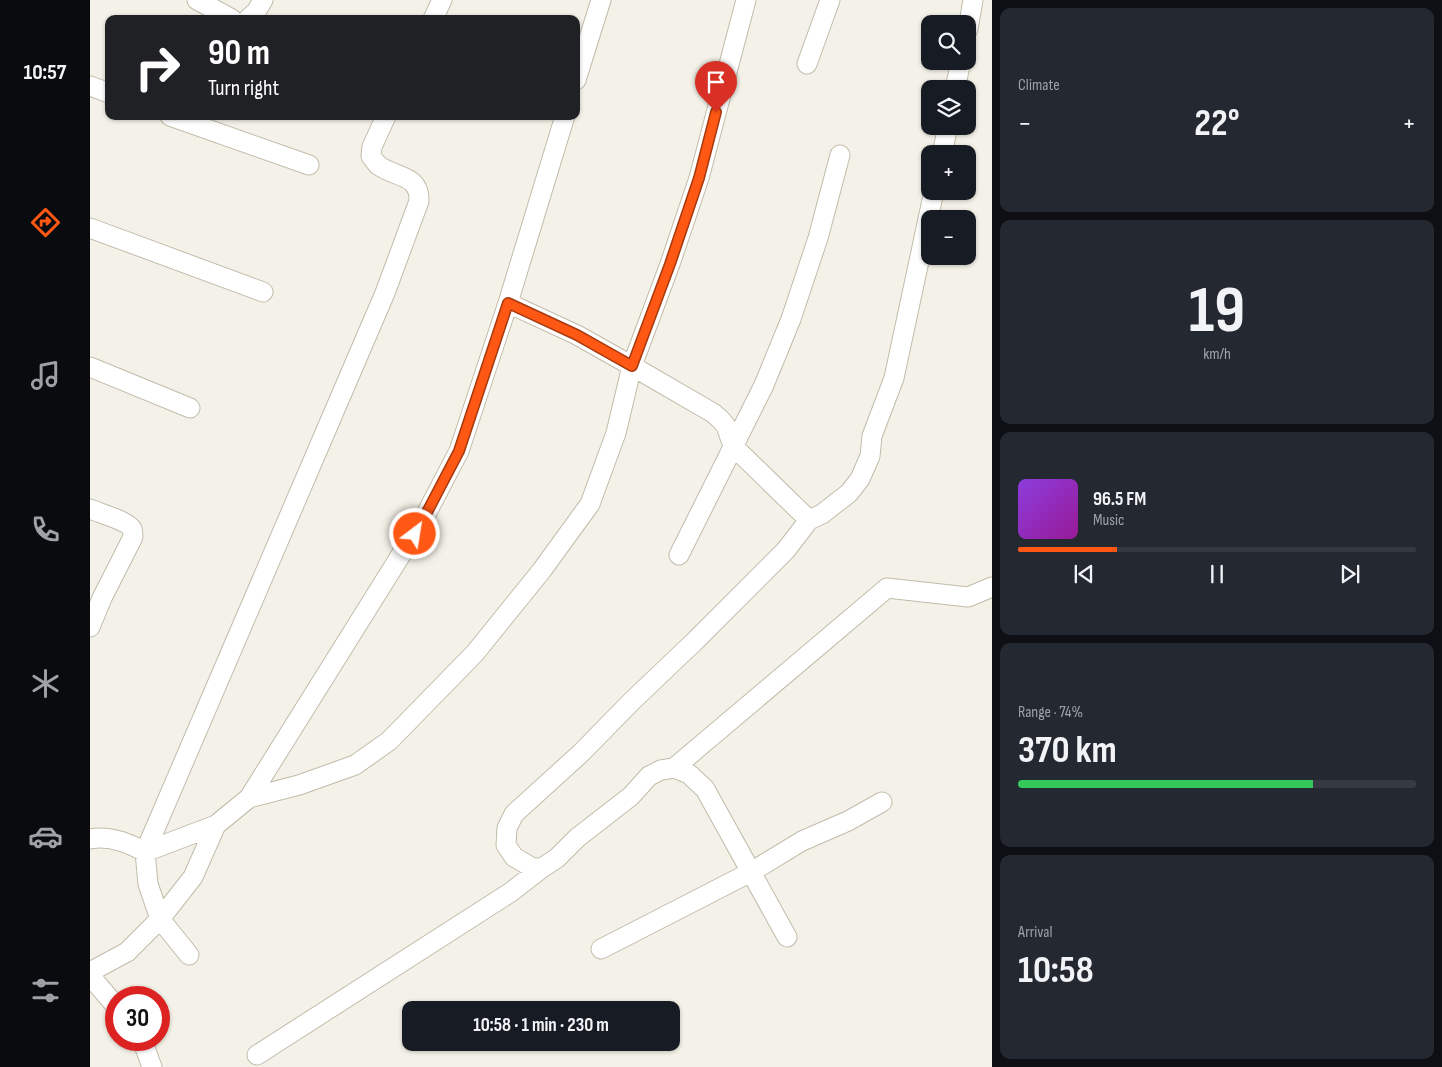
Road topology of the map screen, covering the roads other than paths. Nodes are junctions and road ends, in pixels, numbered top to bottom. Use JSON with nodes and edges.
{"nodes":[{"id":1,"x":197,"y":0,"type":"edge"},
{"id":2,"x":263,"y":0,"type":"edge"},
{"id":3,"x":442,"y":0,"type":"edge"},
{"id":4,"x":601,"y":0,"type":"edge"},
{"id":5,"x":746,"y":0,"type":"edge"},
{"id":6,"x":830,"y":0,"type":"edge"},
{"id":7,"x":973,"y":0,"type":"edge"},
{"id":8,"x":225,"y":15,"type":"edge"},
{"id":9,"x":253,"y":15,"type":"edge"},
{"id":10,"x":435,"y":15,"type":"edge"},
{"id":11,"x":970,"y":15,"type":"edge"},
{"id":12,"x":807,"y":64,"type":"dead end"},
{"id":13,"x":580,"y":67,"type":"edge"},
{"id":14,"x":90,"y":86,"type":"edge"},
{"id":15,"x":105,"y":92,"type":"edge"},
{"id":16,"x":182,"y":120,"type":"edge"},
{"id":17,"x":384,"y":120,"type":"edge"},
{"id":18,"x":564,"y":120,"type":"edge"},
{"id":19,"x":840,"y":155,"type":"dead end"},
{"id":20,"x":309,"y":164,"type":"dead end"},
{"id":21,"x":932,"y":200,"type":"edge"},
{"id":22,"x":90,"y":228,"type":"edge"},
{"id":23,"x":262,"y":292,"type":"dead end"},
{"id":24,"x":508,"y":303,"type":"junction"},
{"id":25,"x":632,"y":366,"type":"junction"},
{"id":26,"x":90,"y":367,"type":"edge"},
{"id":27,"x":190,"y":408,"type":"dead end"},
{"id":28,"x":733,"y":446,"type":"junction"},
{"id":29,"x":90,"y":510,"type":"edge"},
{"id":30,"x":809,"y":520,"type":"junction"},
{"id":31,"x":678,"y":555,"type":"dead end"},
{"id":32,"x":992,"y":587,"type":"edge"},
{"id":33,"x":96,"y":595,"type":"edge"},
{"id":34,"x":90,"y":627,"type":"edge"},
{"id":35,"x":674,"y":768,"type":"junction"},
{"id":36,"x":249,"y":798,"type":"junction"},
{"id":37,"x":882,"y":802,"type":"dead end"},
{"id":38,"x":216,"y":825,"type":"junction"},
{"id":39,"x":90,"y":839,"type":"edge"},
{"id":40,"x":145,"y":852,"type":"junction"},
{"id":41,"x":542,"y":868,"type":"junction"},
{"id":42,"x":751,"y":872,"type":"junction"},
{"id":43,"x":160,"y":919,"type":"junction"},
{"id":44,"x":786,"y":937,"type":"dead end"},
{"id":45,"x":601,"y":949,"type":"dead end"},
{"id":46,"x":189,"y":955,"type":"dead end"},
{"id":47,"x":90,"y":972,"type":"edge"},
{"id":48,"x":90,"y":976,"type":"edge"},
{"id":49,"x":105,"y":993,"type":"edge"},
{"id":50,"x":146,"y":1051,"type":"edge"},
{"id":51,"x":257,"y":1056,"type":"dead end"},
{"id":52,"x":152,"y":1067,"type":"edge"}],
"edges":[{"from":1,"to":8,"type":"street"},
{"from":2,"to":9,"type":"street"},
{"from":3,"to":10,"type":"street"},
{"from":4,"to":13,"type":"street"},
{"from":5,"to":25,"type":"street"},
{"from":6,"to":12,"type":"street"},
{"from":7,"to":11,"type":"street"},
{"from":14,"to":15,"type":"street"},
{"from":16,"to":20,"type":"street"},
{"from":17,"to":40,"type":"street"},
{"from":18,"to":24,"type":"street"},
{"from":19,"to":28,"type":"street"},
{"from":21,"to":30,"type":"street"},
{"from":22,"to":23,"type":"street"},
{"from":24,"to":25,"type":"street"},
{"from":24,"to":36,"type":"street"},
{"from":25,"to":28,"type":"street"},
{"from":25,"to":36,"type":"street"},
{"from":26,"to":27,"type":"street"},
{"from":28,"to":30,"type":"street"},
{"from":28,"to":31,"type":"street"},
{"from":29,"to":33,"type":"street"},
{"from":30,"to":41,"type":"street"},
{"from":32,"to":35,"type":"street"},
{"from":33,"to":34,"type":"street"},
{"from":35,"to":41,"type":"street"},
{"from":35,"to":42,"type":"street"},
{"from":36,"to":38,"type":"street"},
{"from":37,"to":42,"type":"street"},
{"from":38,"to":40,"type":"street"},
{"from":38,"to":43,"type":"street"},
{"from":39,"to":40,"type":"street"},
{"from":40,"to":43,"type":"street"},
{"from":41,"to":51,"type":"street"},
{"from":42,"to":44,"type":"street"},
{"from":42,"to":45,"type":"street"},
{"from":43,"to":46,"type":"street"},
{"from":43,"to":47,"type":"street"},
{"from":48,"to":49,"type":"street"},
{"from":50,"to":52,"type":"street"}]}
